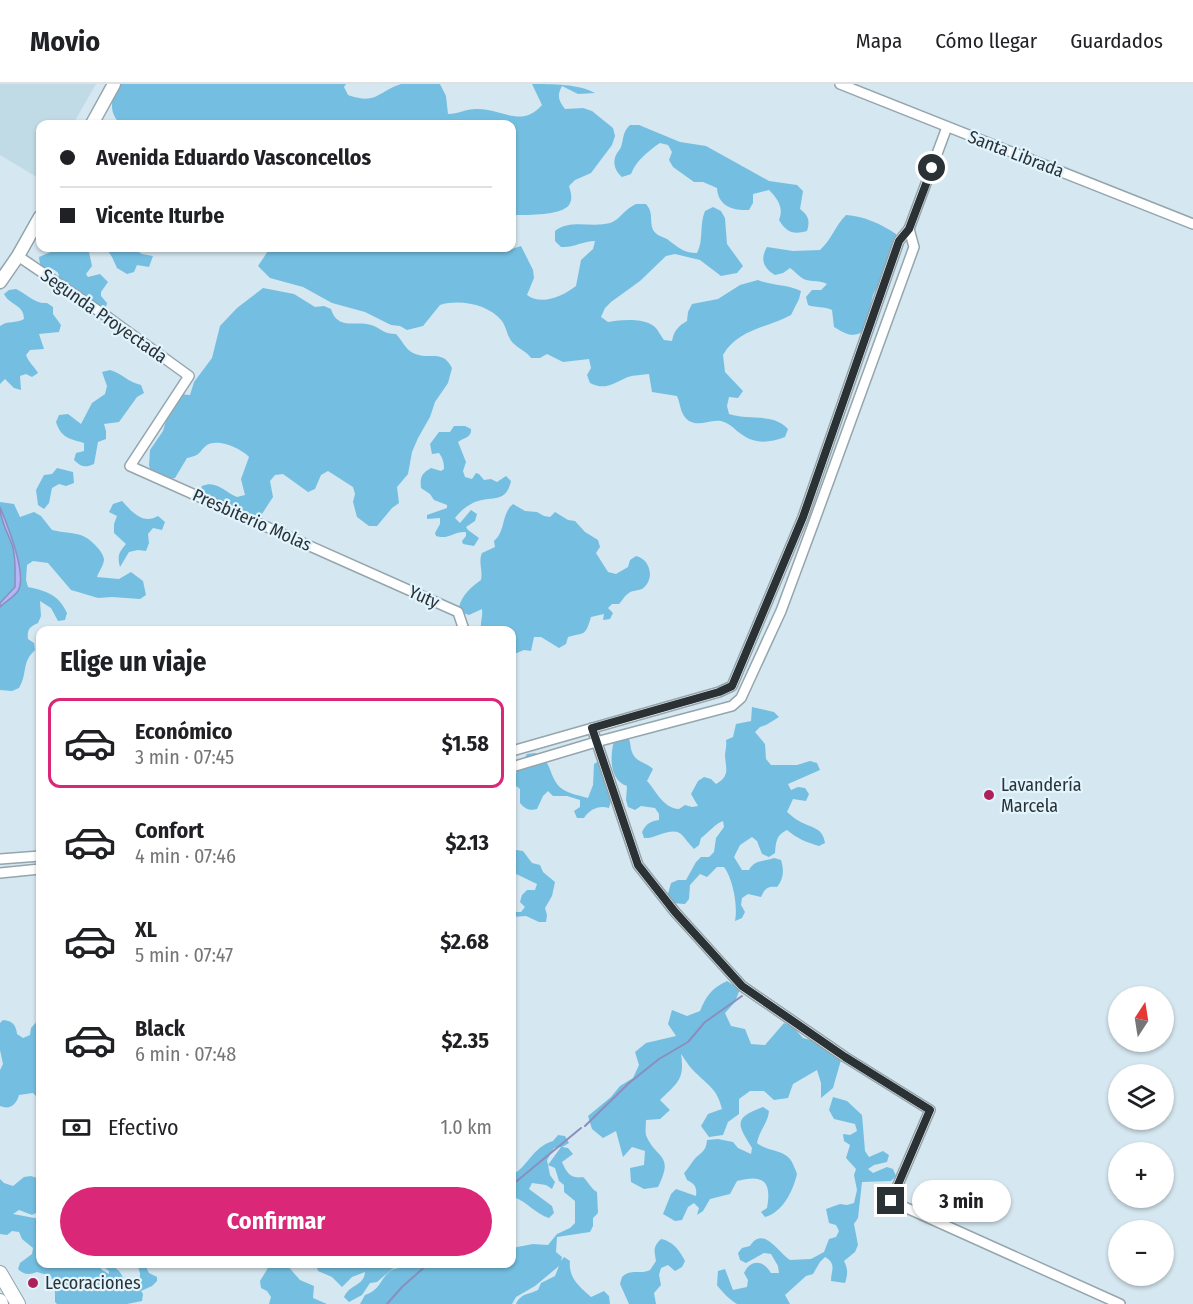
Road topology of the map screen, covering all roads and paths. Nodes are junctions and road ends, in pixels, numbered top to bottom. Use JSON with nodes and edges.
{"nodes":[{"id":1,"x":114,"y":84,"type":"edge"},
{"id":2,"x":840,"y":84,"type":"edge"},
{"id":3,"x":94,"y":120,"type":"edge"},
{"id":4,"x":947,"y":127,"type":"junction"},
{"id":5,"x":36,"y":224,"type":"edge"},
{"id":6,"x":1193,"y":224,"type":"edge"},
{"id":7,"x":909,"y":229,"type":"junction"},
{"id":8,"x":18,"y":256,"type":"junction"},
{"id":9,"x":0,"y":282,"type":"edge"},
{"id":10,"x":130,"y":466,"type":"joint"},
{"id":11,"x":373,"y":574,"type":"joint"},
{"id":12,"x":463,"y":626,"type":"edge"},
{"id":13,"x":592,"y":728,"type":"junction"},
{"id":14,"x":596,"y":742,"type":"junction"},
{"id":15,"x":516,"y":750,"type":"edge"},
{"id":16,"x":516,"y":766,"type":"edge"},
{"id":17,"x":36,"y":856,"type":"edge"},
{"id":18,"x":0,"y":859,"type":"edge"},
{"id":19,"x":36,"y":869,"type":"edge"},
{"id":20,"x":0,"y":873,"type":"edge"},
{"id":21,"x":0,"y":1273,"type":"edge"},
{"id":22,"x":18,"y":1304,"type":"edge"},
{"id":23,"x":1120,"y":1304,"type":"edge"}],
"edges":[{"from":1,"to":3,"type":"main road"},
{"from":2,"to":4,"type":"street","name":"Santa Librada"},
{"from":4,"to":6,"type":"street","name":"Santa Librada"},
{"from":4,"to":7,"type":"street"},
{"from":5,"to":8,"type":"main road"},
{"from":7,"to":13,"type":"street"},
{"from":7,"to":14,"type":"street"},
{"from":8,"to":9,"type":"main road"},
{"from":8,"to":10,"type":"street","name":"Segunda Proyectada"},
{"from":10,"to":11,"type":"street","name":"Presbiterio Molas"},
{"from":11,"to":12,"type":"street","name":"Yuty"},
{"from":13,"to":14,"type":"street"},
{"from":13,"to":15,"type":"street"},
{"from":14,"to":16,"type":"street"},
{"from":14,"to":23,"type":"street"},
{"from":17,"to":18,"type":"street"},
{"from":19,"to":20,"type":"street"},
{"from":21,"to":22,"type":"highway"}]}
